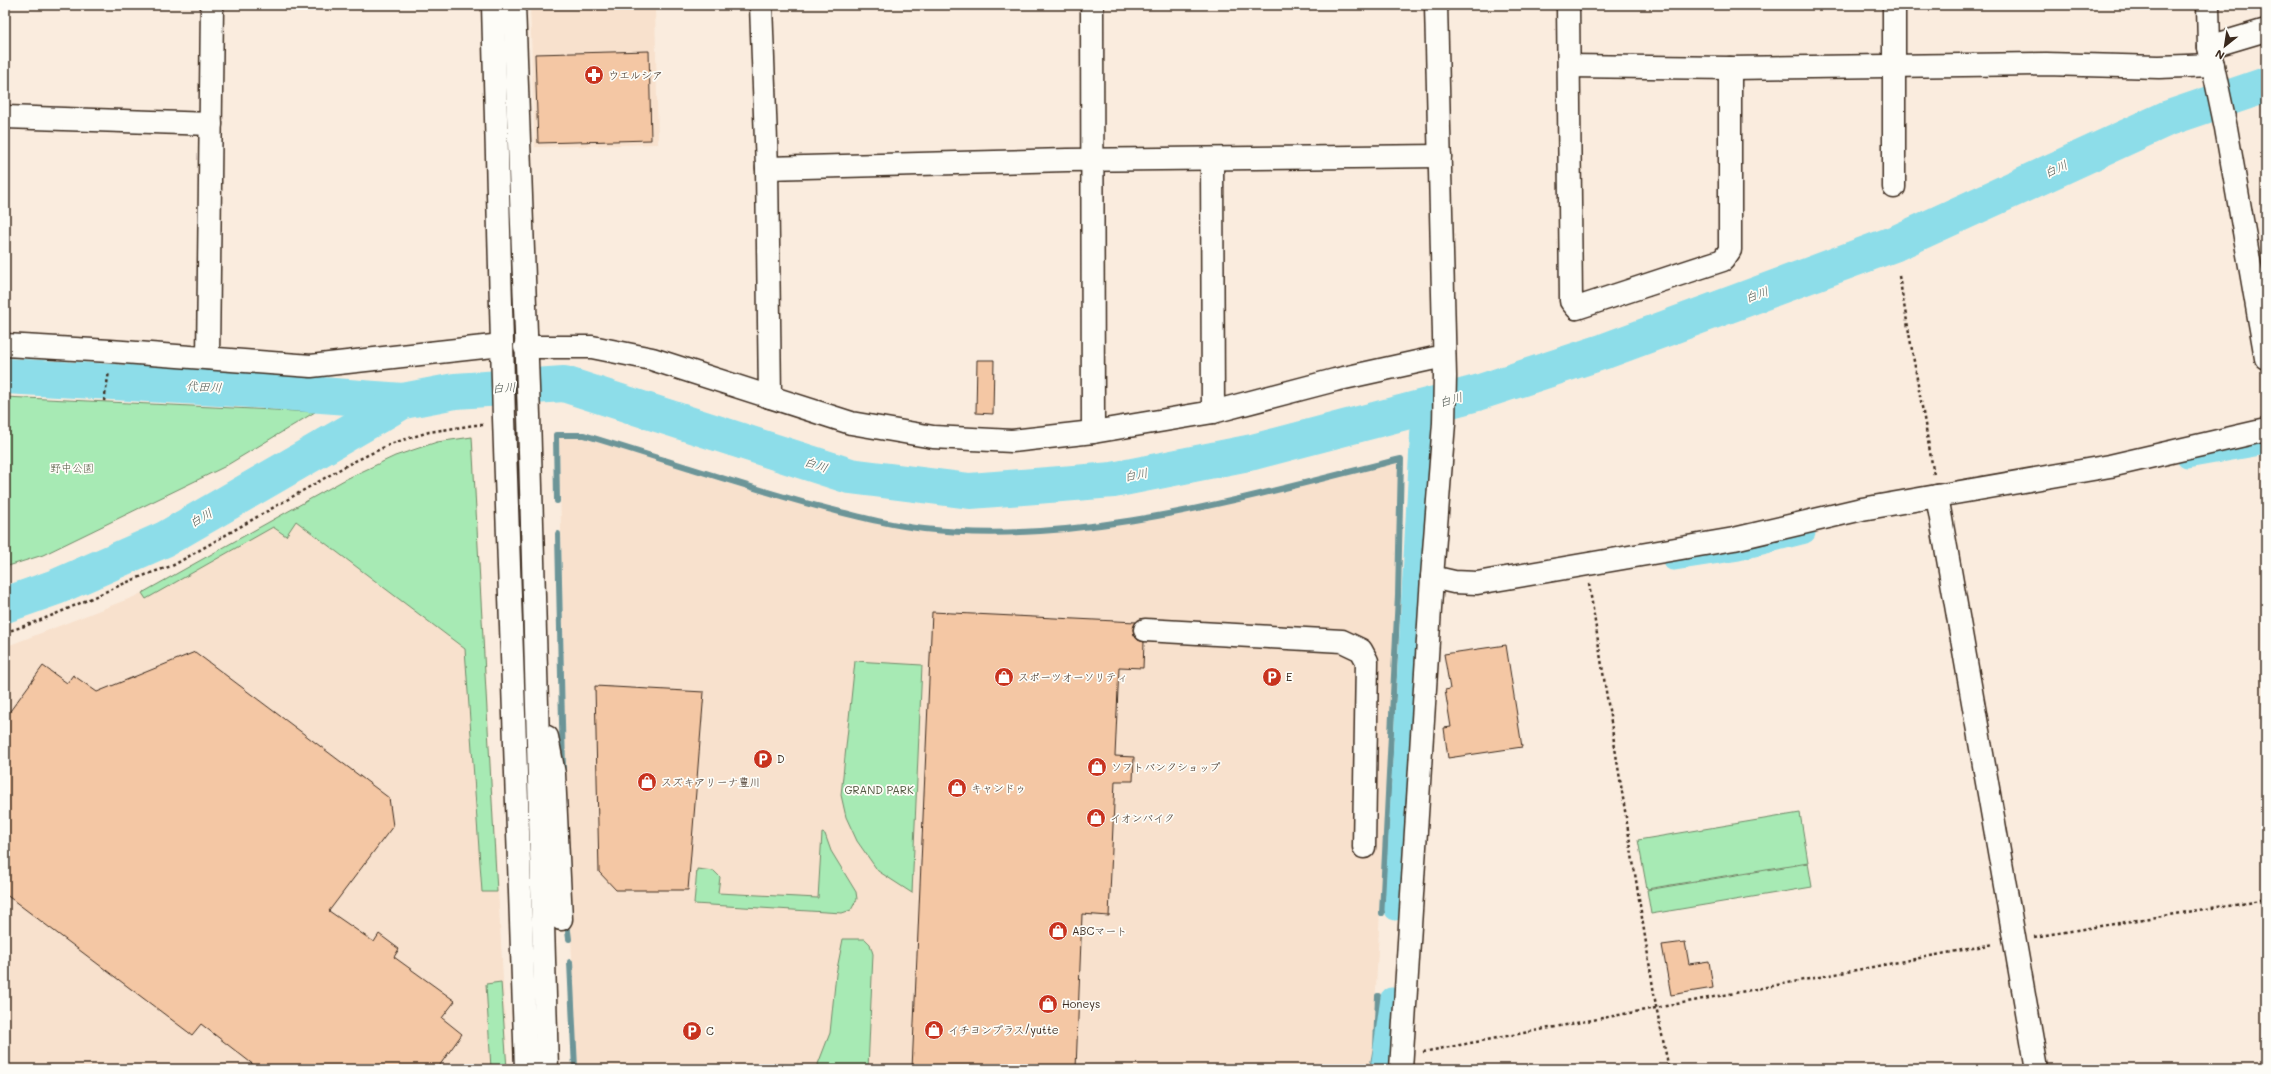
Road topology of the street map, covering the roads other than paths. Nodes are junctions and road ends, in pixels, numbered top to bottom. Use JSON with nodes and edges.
{"nodes":[{"id":1,"x":212,"y":5,"type":"edge"},
{"id":2,"x":493,"y":5,"type":"edge"},
{"id":3,"x":514,"y":5,"type":"edge"},
{"id":4,"x":761,"y":5,"type":"edge"},
{"id":5,"x":1092,"y":5,"type":"edge"},
{"id":6,"x":1436,"y":5,"type":"edge"},
{"id":7,"x":1568,"y":5,"type":"edge"},
{"id":8,"x":1894,"y":5,"type":"edge"},
{"id":9,"x":2208,"y":5,"type":"edge"},
{"id":10,"x":2266,"y":30,"type":"edge"},
{"id":11,"x":2211,"y":56,"type":"junction"},
{"id":12,"x":1569,"y":66,"type":"junction"},
{"id":13,"x":1893,"y":66,"type":"junction"},
{"id":14,"x":1730,"y":68,"type":"junction"},
{"id":15,"x":5,"y":117,"type":"edge"},
{"id":16,"x":211,"y":124,"type":"junction"},
{"id":17,"x":1440,"y":156,"type":"junction"},
{"id":18,"x":1212,"y":160,"type":"junction"},
{"id":19,"x":1093,"y":161,"type":"junction"},
{"id":20,"x":766,"y":168,"type":"junction"},
{"id":21,"x":1894,"y":187,"type":"dead end"},
{"id":22,"x":5,"y":345,"type":"edge"},
{"id":23,"x":502,"y":354,"type":"junction"},
{"id":24,"x":526,"y":354,"type":"junction"},
{"id":25,"x":208,"y":358,"type":"junction"},
{"id":26,"x":2266,"y":358,"type":"edge"},
{"id":27,"x":1444,"y":366,"type":"junction"},
{"id":28,"x":770,"y":397,"type":"junction"},
{"id":29,"x":1213,"y":412,"type":"junction"},
{"id":30,"x":2266,"y":430,"type":"edge"},
{"id":31,"x":1093,"y":432,"type":"junction"},
{"id":32,"x":1939,"y":503,"type":"junction"},
{"id":33,"x":1432,"y":577,"type":"junction"},
{"id":34,"x":1145,"y":630,"type":"dead end"},
{"id":35,"x":535,"y":675,"type":"junction"},
{"id":36,"x":1364,"y":847,"type":"dead end"},
{"id":37,"x":560,"y":919,"type":"dead end"},
{"id":38,"x":1402,"y":1062,"type":"edge"},
{"id":39,"x":526,"y":1069,"type":"edge"},
{"id":40,"x":547,"y":1069,"type":"edge"},
{"id":41,"x":2037,"y":1069,"type":"edge"}],
"edges":[{"from":1,"to":16,"type":"street"},
{"from":2,"to":23,"type":"street"},
{"from":3,"to":24,"type":"street"},
{"from":4,"to":20,"type":"street"},
{"from":5,"to":19,"type":"street"},
{"from":6,"to":17,"type":"street"},
{"from":7,"to":12,"type":"street"},
{"from":8,"to":13,"type":"street"},
{"from":9,"to":11,"type":"street"},
{"from":10,"to":11,"type":"street"},
{"from":11,"to":13,"type":"street"},
{"from":11,"to":26,"type":"street"},
{"from":12,"to":14,"type":"street"},
{"from":12,"to":14,"type":"street"},
{"from":13,"to":14,"type":"street"},
{"from":13,"to":21,"type":"street"},
{"from":15,"to":16,"type":"street"},
{"from":16,"to":25,"type":"street"},
{"from":17,"to":18,"type":"street"},
{"from":17,"to":27,"type":"street"},
{"from":18,"to":19,"type":"street"},
{"from":18,"to":29,"type":"street"},
{"from":19,"to":20,"type":"street"},
{"from":19,"to":31,"type":"street"},
{"from":20,"to":28,"type":"street"},
{"from":22,"to":25,"type":"street"},
{"from":23,"to":25,"type":"street"},
{"from":23,"to":39,"type":"street"},
{"from":24,"to":28,"type":"street"},
{"from":24,"to":35,"type":"street"},
{"from":27,"to":29,"type":"street"},
{"from":27,"to":33,"type":"street"},
{"from":28,"to":31,"type":"street"},
{"from":29,"to":31,"type":"street"},
{"from":30,"to":32,"type":"street"},
{"from":32,"to":33,"type":"street"},
{"from":32,"to":41,"type":"street"},
{"from":33,"to":38,"type":"street"},
{"from":34,"to":36,"type":"street"},
{"from":35,"to":37,"type":"street"},
{"from":35,"to":40,"type":"street"}]}
